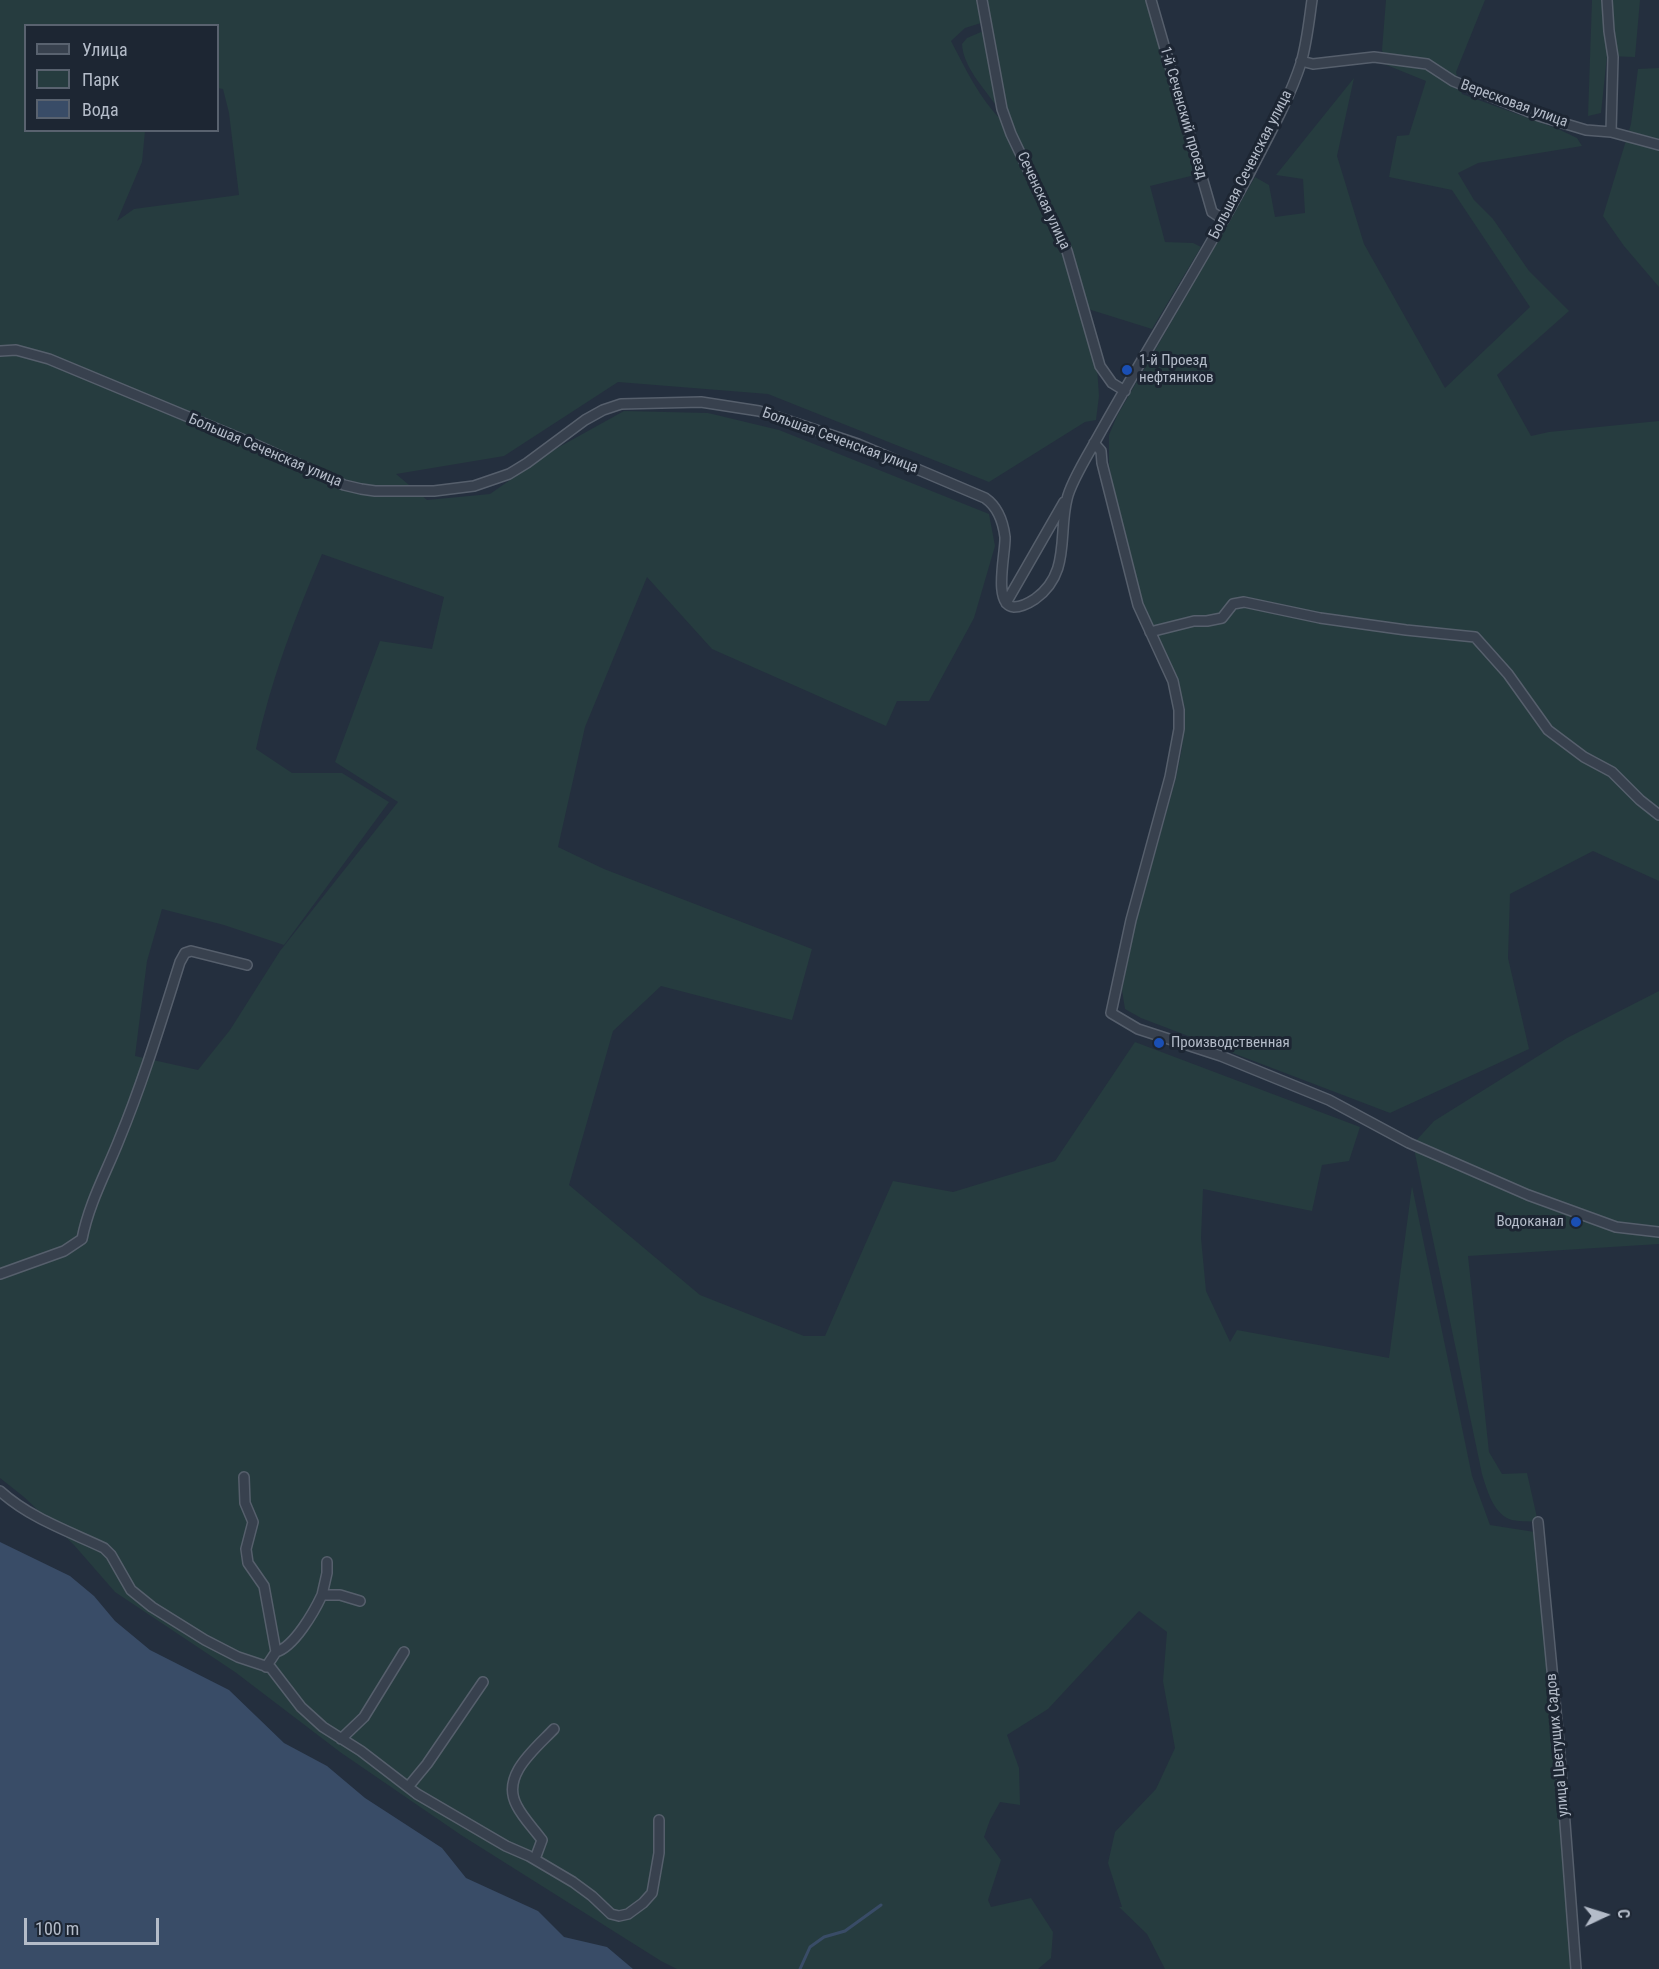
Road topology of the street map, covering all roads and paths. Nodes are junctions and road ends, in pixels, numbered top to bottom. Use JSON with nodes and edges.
{"nodes":[{"id":1,"x":982,"y":0,"type":"edge"},
{"id":2,"x":1151,"y":0,"type":"edge"},
{"id":3,"x":1312,"y":0,"type":"edge"},
{"id":4,"x":1607,"y":0,"type":"edge"},
{"id":5,"x":1301,"y":61,"type":"junction"},
{"id":6,"x":1611,"y":132,"type":"junction"},
{"id":7,"x":1659,"y":144,"type":"edge"},
{"id":8,"x":1224,"y":220,"type":"junction"},
{"id":9,"x":0,"y":351,"type":"edge"},
{"id":10,"x":1125,"y":391,"type":"junction"},
{"id":11,"x":1095,"y":443,"type":"junction"},
{"id":12,"x":1067,"y":498,"type":"junction"},
{"id":13,"x":1006,"y":603,"type":"junction"},
{"id":14,"x":1150,"y":632,"type":"junction"},
{"id":15,"x":1659,"y":815,"type":"edge"},
{"id":16,"x":247,"y":965,"type":"dead end"},
{"id":17,"x":1659,"y":1232,"type":"edge"},
{"id":18,"x":0,"y":1274,"type":"edge"},
{"id":19,"x":244,"y":1477,"type":"dead end"},
{"id":20,"x":0,"y":1491,"type":"edge"},
{"id":21,"x":1538,"y":1522,"type":"dead end"},
{"id":22,"x":327,"y":1562,"type":"dead end"},
{"id":23,"x":322,"y":1595,"type":"junction"},
{"id":24,"x":360,"y":1601,"type":"dead end"},
{"id":25,"x":276,"y":1652,"type":"junction"},
{"id":26,"x":404,"y":1652,"type":"dead end"},
{"id":27,"x":266,"y":1667,"type":"junction"},
{"id":28,"x":483,"y":1682,"type":"dead end"},
{"id":29,"x":554,"y":1729,"type":"dead end"},
{"id":30,"x":341,"y":1740,"type":"junction"},
{"id":31,"x":408,"y":1787,"type":"junction"},
{"id":32,"x":659,"y":1820,"type":"dead end"},
{"id":33,"x":535,"y":1859,"type":"junction"},
{"id":34,"x":1576,"y":1969,"type":"edge"}],
"edges":[{"from":1,"to":10,"type":"street","name":"Сеченская улица"},
{"from":2,"to":8,"type":"street","name":"1-й Сеченский проезд"},
{"from":3,"to":5,"type":"street","name":"Большая Сеченская улица"},
{"from":4,"to":6,"type":"street"},
{"from":5,"to":6,"type":"street","name":"Вересковая улица"},
{"from":5,"to":8,"type":"street","name":"Большая Сеченская улица"},
{"from":6,"to":7,"type":"street","name":"Вересковая улица"},
{"from":8,"to":10,"type":"street","name":"Большая Сеченская улица"},
{"from":9,"to":13,"type":"street","name":"Большая Сеченская улица"},
{"from":10,"to":11,"type":"street","name":"Большая Сеченская улица"},
{"from":11,"to":12,"type":"street","name":"Большая Сеченская улица"},
{"from":11,"to":14,"type":"street"},
{"from":12,"to":13,"type":"street"},
{"from":12,"to":13,"type":"street","name":"Большая Сеченская улица"},
{"from":14,"to":15,"type":"street"},
{"from":14,"to":17,"type":"street"},
{"from":16,"to":18,"type":"street"},
{"from":19,"to":25,"type":"street"},
{"from":20,"to":27,"type":"street"},
{"from":21,"to":34,"type":"street","name":"улица Цветущих Садов"},
{"from":22,"to":23,"type":"street"},
{"from":23,"to":24,"type":"street"},
{"from":23,"to":25,"type":"street"},
{"from":25,"to":27,"type":"street"},
{"from":26,"to":30,"type":"street"},
{"from":27,"to":30,"type":"street"},
{"from":28,"to":31,"type":"street"},
{"from":29,"to":33,"type":"street"},
{"from":30,"to":31,"type":"street"},
{"from":31,"to":33,"type":"street"},
{"from":32,"to":33,"type":"street"}]}
